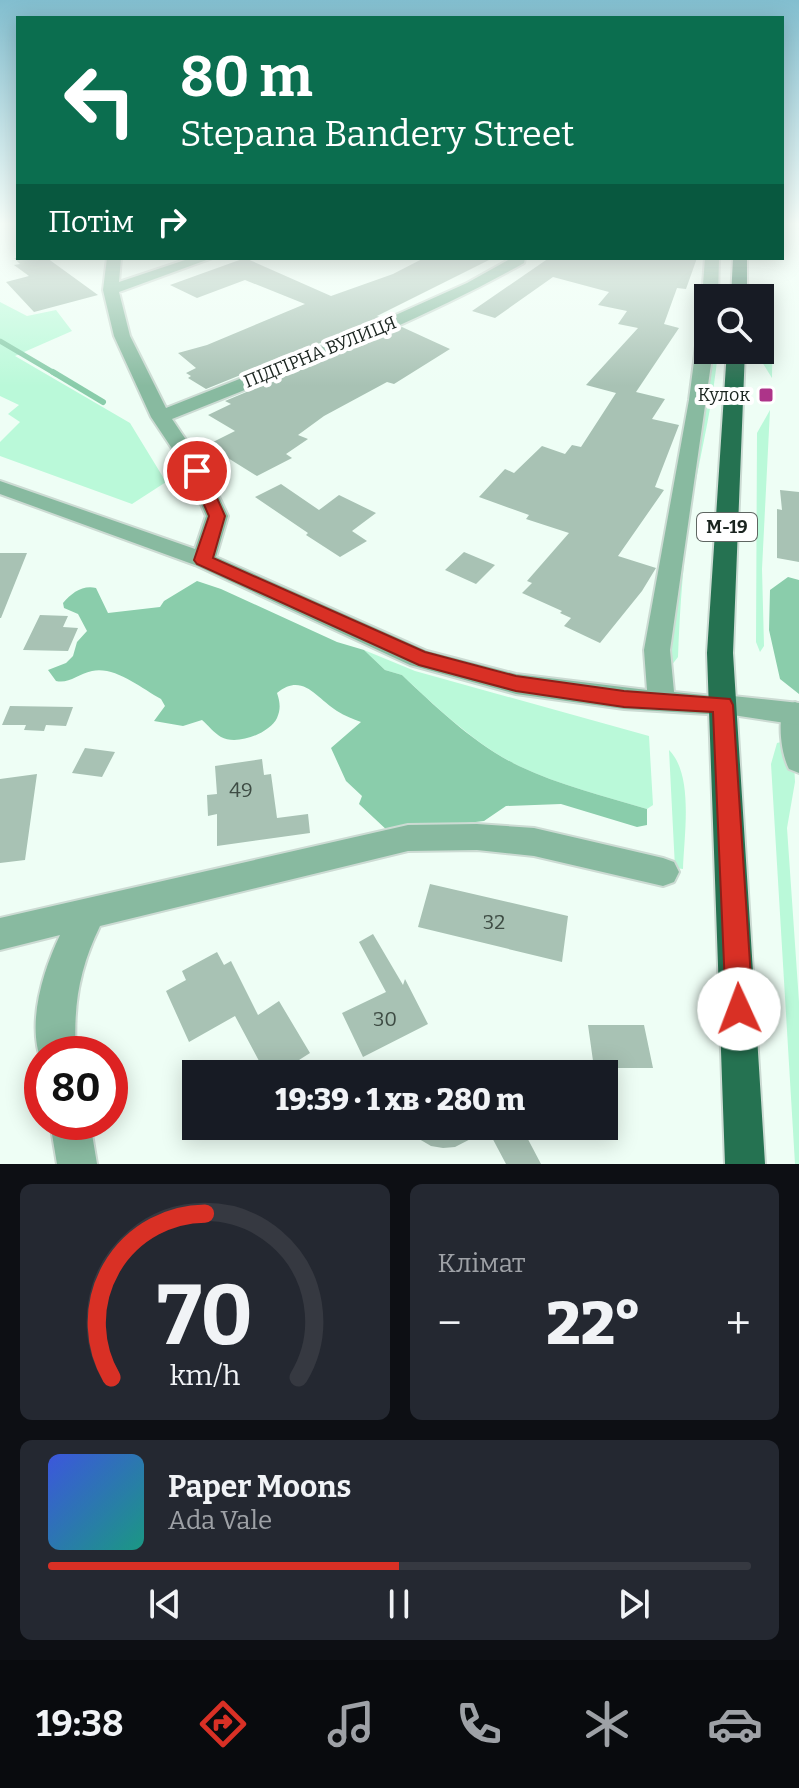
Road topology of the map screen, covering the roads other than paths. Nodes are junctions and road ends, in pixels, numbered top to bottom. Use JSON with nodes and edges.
{"nodes":[{"id":1,"x":112,"y":277,"type":"edge"},
{"id":2,"x":148,"y":277,"type":"edge"},
{"id":3,"x":488,"y":277,"type":"edge"},
{"id":4,"x":111,"y":290,"type":"junction"},
{"id":5,"x":702,"y":364,"type":"edge"},
{"id":6,"x":735,"y":364,"type":"edge"},
{"id":7,"x":161,"y":417,"type":"junction"},
{"id":8,"x":0,"y":487,"type":"edge"},
{"id":9,"x":203,"y":560,"type":"junction"},
{"id":10,"x":661,"y":701,"type":"junction"},
{"id":11,"x":723,"y":705,"type":"junction"},
{"id":12,"x":797,"y":714,"type":"edge"},
{"id":13,"x":799,"y":761,"type":"edge"},
{"id":14,"x":663,"y":872,"type":"dead end"},
{"id":15,"x":88,"y":915,"type":"junction"},
{"id":16,"x":0,"y":934,"type":"edge"},
{"id":17,"x":56,"y":1036,"type":"edge"},
{"id":18,"x":73,"y":1140,"type":"edge"},
{"id":19,"x":77,"y":1164,"type":"edge"},
{"id":20,"x":745,"y":1164,"type":"edge"}],
"edges":[{"from":1,"to":4,"type":"street"},
{"from":2,"to":4,"type":"street"},
{"from":3,"to":7,"type":"street","name":"ПІДГІРНА ВУЛИЦЯ"},
{"from":4,"to":7,"type":"street"},
{"from":5,"to":10,"type":"street"},
{"from":6,"to":11,"type":"highway","number":"М-19"},
{"from":7,"to":9,"type":"street"},
{"from":8,"to":9,"type":"street"},
{"from":9,"to":10,"type":"street"},
{"from":10,"to":11,"type":"street"},
{"from":11,"to":12,"type":"street"},
{"from":11,"to":20,"type":"highway","number":"М-19"},
{"from":12,"to":13,"type":"street"},
{"from":14,"to":15,"type":"street"},
{"from":15,"to":16,"type":"street"},
{"from":15,"to":17,"type":"street"},
{"from":18,"to":19,"type":"street"}]}
